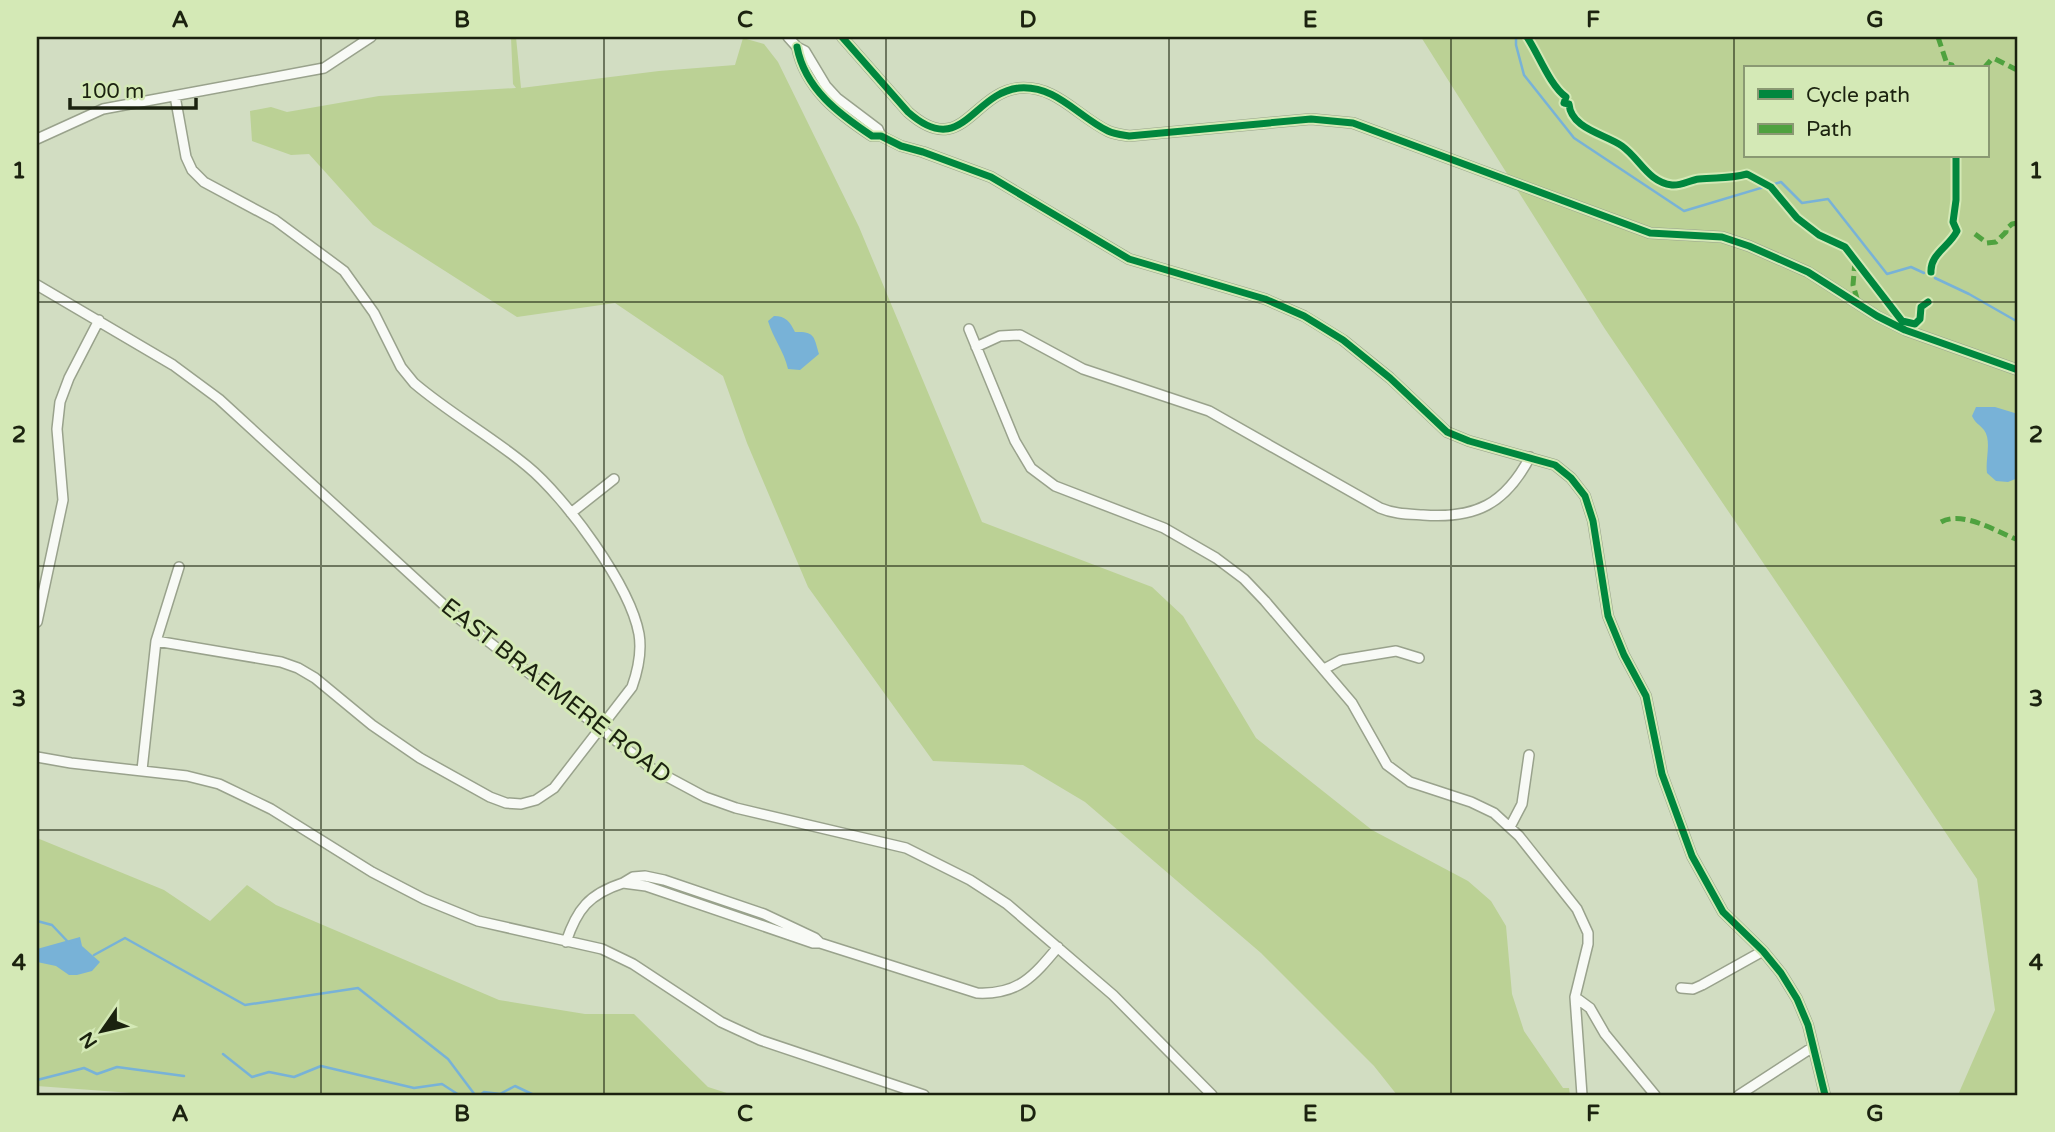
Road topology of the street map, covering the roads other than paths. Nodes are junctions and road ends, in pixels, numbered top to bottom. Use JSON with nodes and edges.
{"nodes":[{"id":1,"x":372,"y":37,"type":"edge"},
{"id":2,"x":788,"y":37,"type":"edge"},
{"id":3,"x":842,"y":37,"type":"edge"},
{"id":4,"x":175,"y":96,"type":"junction"},
{"id":5,"x":37,"y":139,"type":"edge"},
{"id":6,"x":37,"y":285,"type":"edge"},
{"id":7,"x":99,"y":320,"type":"junction"},
{"id":8,"x":968,"y":329,"type":"dead end"},
{"id":9,"x":976,"y":347,"type":"junction"},
{"id":10,"x":2018,"y":370,"type":"edge"},
{"id":11,"x":1530,"y":457,"type":"junction"},
{"id":12,"x":614,"y":479,"type":"dead end"},
{"id":13,"x":571,"y":513,"type":"junction"},
{"id":14,"x":179,"y":567,"type":"dead end"},
{"id":15,"x":37,"y":622,"type":"edge"},
{"id":16,"x":156,"y":641,"type":"junction"},
{"id":17,"x":1419,"y":658,"type":"dead end"},
{"id":18,"x":1324,"y":669,"type":"junction"},
{"id":19,"x":599,"y":729,"type":"junction"},
{"id":20,"x":1529,"y":755,"type":"dead end"},
{"id":21,"x":37,"y":757,"type":"edge"},
{"id":22,"x":142,"y":770,"type":"junction"},
{"id":23,"x":1510,"y":827,"type":"junction"},
{"id":24,"x":566,"y":942,"type":"junction"},
{"id":25,"x":1058,"y":947,"type":"junction"},
{"id":26,"x":1763,"y":951,"type":"junction"},
{"id":27,"x":1681,"y":988,"type":"dead end"},
{"id":28,"x":1575,"y":997,"type":"junction"},
{"id":29,"x":1813,"y":1047,"type":"junction"},
{"id":30,"x":925,"y":1095,"type":"edge"},
{"id":31,"x":1212,"y":1095,"type":"edge"},
{"id":32,"x":1582,"y":1095,"type":"edge"},
{"id":33,"x":1655,"y":1095,"type":"edge"},
{"id":34,"x":1739,"y":1095,"type":"edge"},
{"id":35,"x":1825,"y":1095,"type":"edge"}],
"edges":[{"from":1,"to":4,"type":"street"},
{"from":2,"to":11,"type":"street"},
{"from":3,"to":10,"type":"street"},
{"from":4,"to":5,"type":"street"},
{"from":4,"to":13,"type":"street"},
{"from":6,"to":7,"type":"street","name":"EAST BRAEMERE ROAD"},
{"from":7,"to":15,"type":"street"},
{"from":7,"to":19,"type":"street","name":"EAST BRAEMERE ROAD"},
{"from":8,"to":9,"type":"street"},
{"from":9,"to":11,"type":"street"},
{"from":9,"to":18,"type":"street"},
{"from":11,"to":26,"type":"street"},
{"from":12,"to":13,"type":"street"},
{"from":13,"to":19,"type":"street"},
{"from":14,"to":16,"type":"street"},
{"from":16,"to":19,"type":"street"},
{"from":16,"to":22,"type":"street"},
{"from":17,"to":18,"type":"street"},
{"from":18,"to":23,"type":"street"},
{"from":19,"to":25,"type":"street","name":"EAST BRAEMERE ROAD"},
{"from":20,"to":23,"type":"street"},
{"from":21,"to":22,"type":"street"},
{"from":22,"to":24,"type":"street"},
{"from":23,"to":28,"type":"street"},
{"from":24,"to":25,"type":"street"},
{"from":24,"to":30,"type":"street"},
{"from":25,"to":31,"type":"street","name":"EAST BRAEMERE ROAD"},
{"from":26,"to":27,"type":"street"},
{"from":26,"to":29,"type":"street"},
{"from":28,"to":32,"type":"street"},
{"from":28,"to":33,"type":"street"},
{"from":29,"to":34,"type":"street"},
{"from":29,"to":35,"type":"street"}]}
